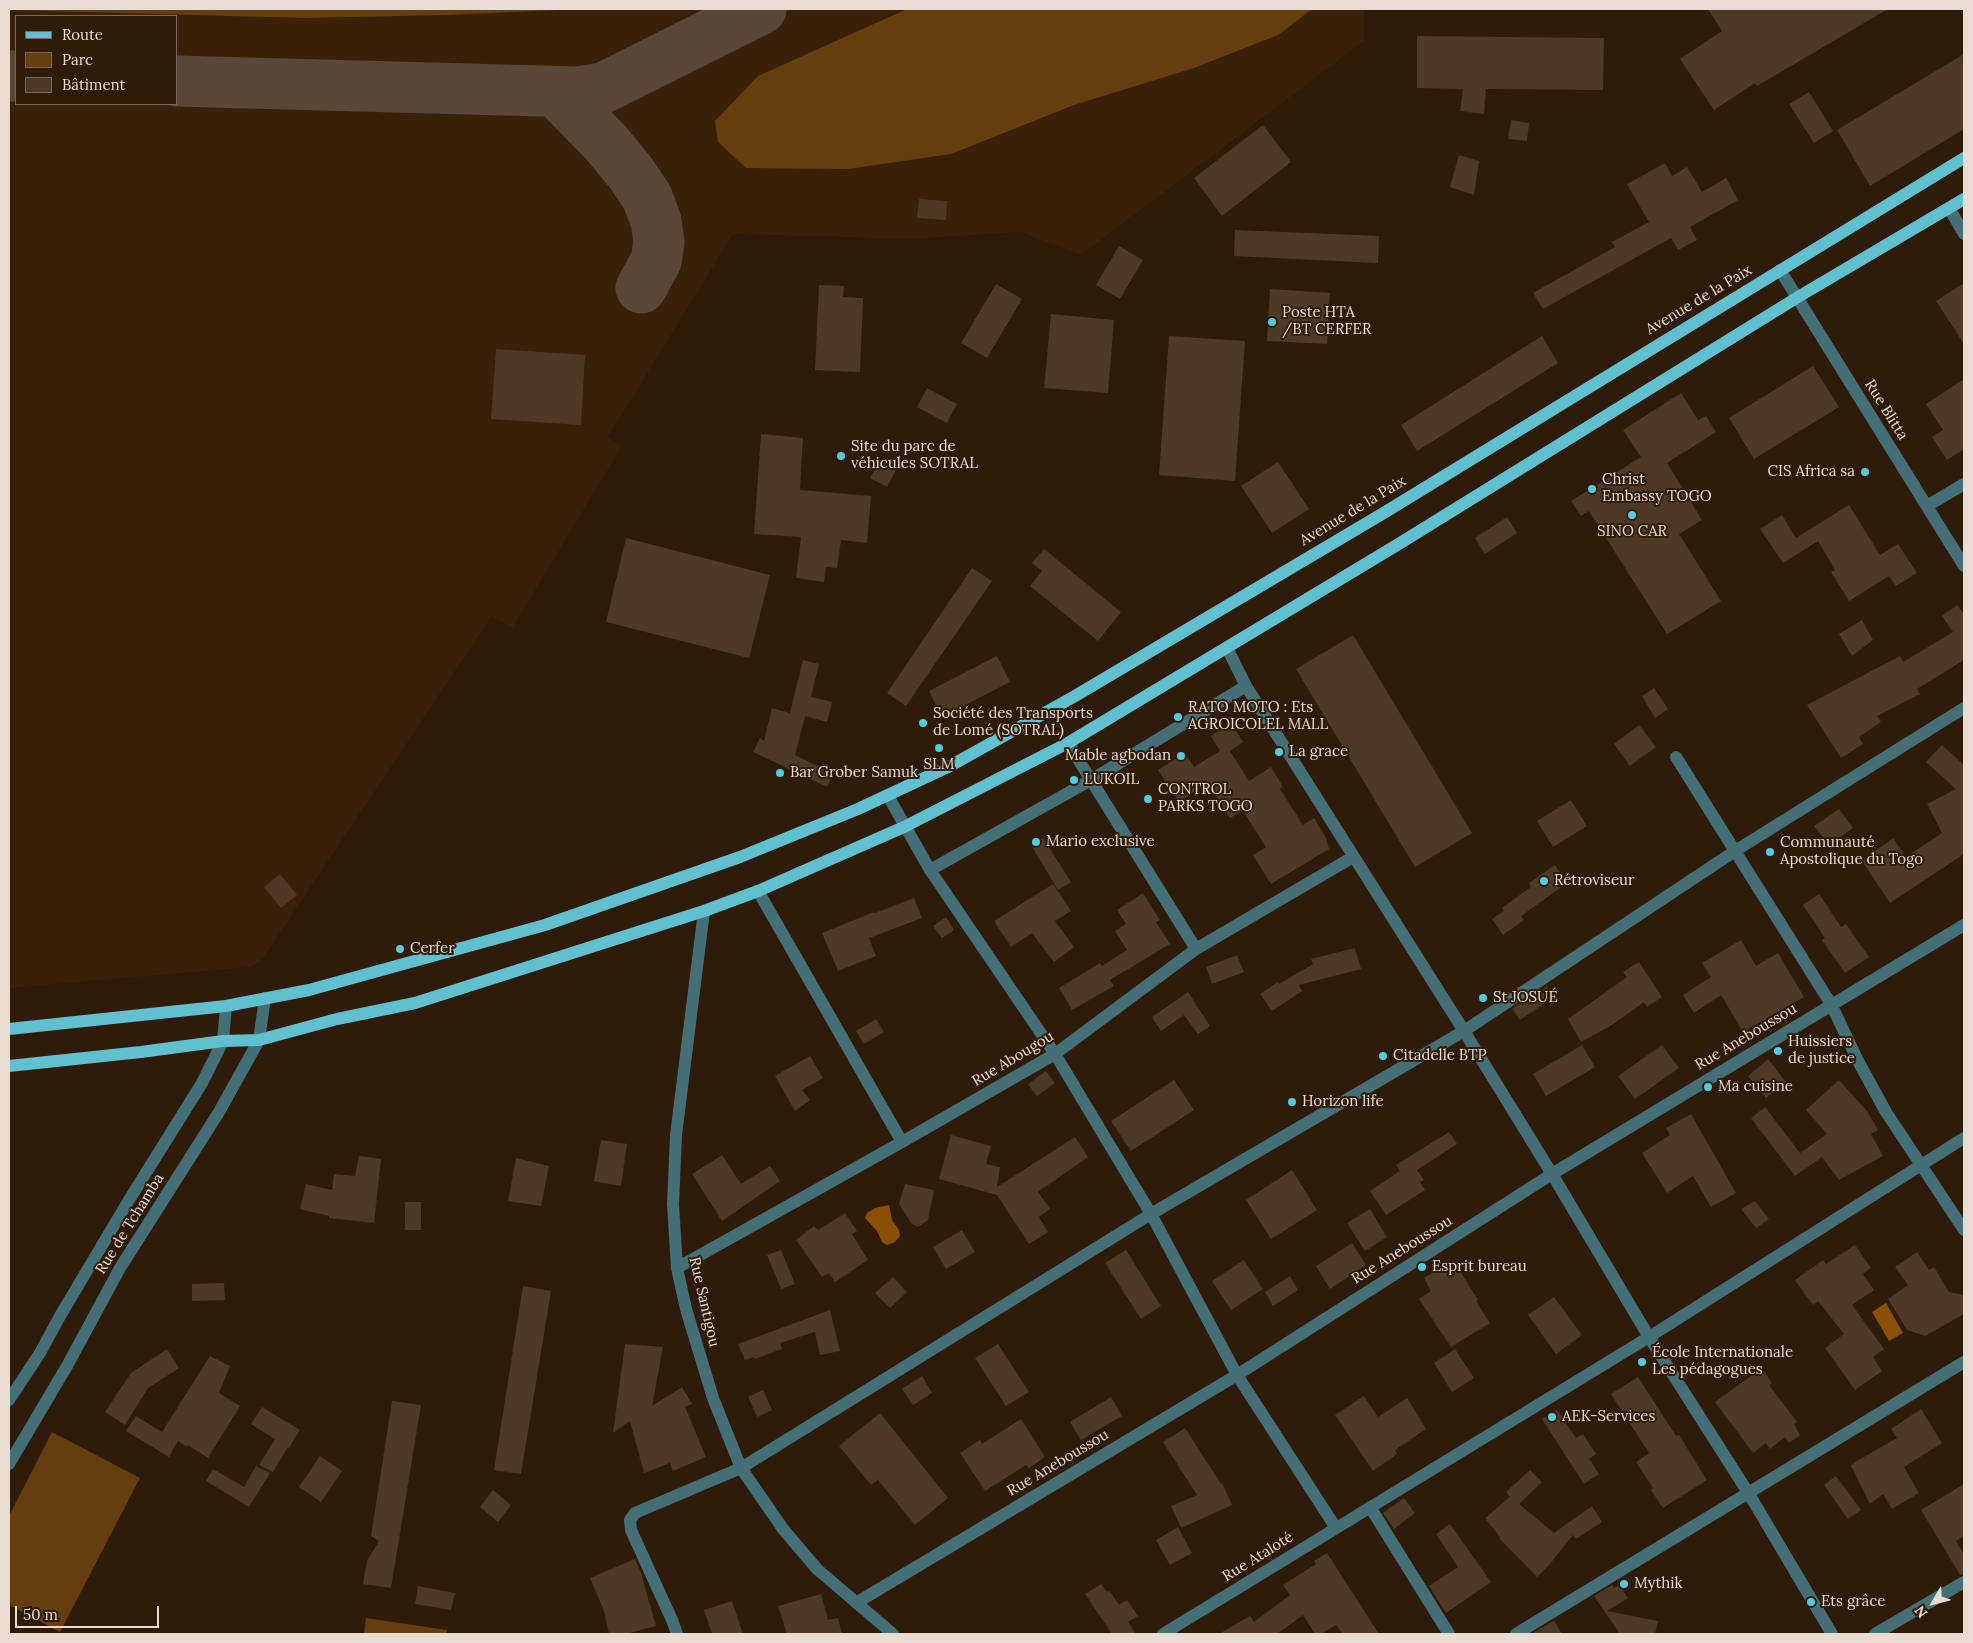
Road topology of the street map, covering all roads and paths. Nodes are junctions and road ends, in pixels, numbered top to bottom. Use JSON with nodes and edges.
{"nodes":[{"id":1,"x":1964,"y":158,"type":"edge"},
{"id":2,"x":1964,"y":199,"type":"edge"},
{"id":3,"x":1949,"y":208,"type":"junction"},
{"id":4,"x":1964,"y":234,"type":"edge"},
{"id":5,"x":1780,"y":270,"type":"junction"},
{"id":6,"x":1798,"y":297,"type":"junction"},
{"id":7,"x":1964,"y":484,"type":"edge"},
{"id":8,"x":1927,"y":506,"type":"junction"},
{"id":9,"x":1964,"y":566,"type":"edge"},
{"id":10,"x":1227,"y":648,"type":"junction"},
{"id":11,"x":1246,"y":686,"type":"junction"},
{"id":12,"x":1964,"y":708,"type":"edge"},
{"id":13,"x":1068,"y":743,"type":"junction"},
{"id":14,"x":1676,"y":757,"type":"dead end"},
{"id":15,"x":1091,"y":780,"type":"junction"},
{"id":16,"x":888,"y":796,"type":"junction"},
{"id":17,"x":904,"y":827,"type":"junction"},
{"id":18,"x":1735,"y":851,"type":"junction"},
{"id":19,"x":1353,"y":857,"type":"junction"},
{"id":20,"x":930,"y":870,"type":"junction"},
{"id":21,"x":758,"y":891,"type":"junction"},
{"id":22,"x":704,"y":911,"type":"junction"},
{"id":23,"x":1964,"y":925,"type":"edge"},
{"id":24,"x":1196,"y":949,"type":"junction"},
{"id":25,"x":265,"y":998,"type":"junction"},
{"id":26,"x":1831,"y":1004,"type":"junction"},
{"id":27,"x":226,"y":1006,"type":"junction"},
{"id":28,"x":9,"y":1029,"type":"edge"},
{"id":29,"x":1464,"y":1031,"type":"junction"},
{"id":30,"x":259,"y":1040,"type":"junction"},
{"id":31,"x":223,"y":1041,"type":"junction"},
{"id":32,"x":1055,"y":1054,"type":"junction"},
{"id":33,"x":9,"y":1066,"type":"edge"},
{"id":34,"x":1964,"y":1138,"type":"edge"},
{"id":35,"x":902,"y":1142,"type":"junction"},
{"id":36,"x":1922,"y":1164,"type":"junction"},
{"id":37,"x":1552,"y":1174,"type":"junction"},
{"id":38,"x":1151,"y":1214,"type":"junction"},
{"id":39,"x":1964,"y":1230,"type":"edge"},
{"id":40,"x":677,"y":1268,"type":"junction"},
{"id":41,"x":1648,"y":1337,"type":"junction"},
{"id":42,"x":1964,"y":1362,"type":"edge"},
{"id":43,"x":1237,"y":1375,"type":"junction"},
{"id":44,"x":9,"y":1400,"type":"edge"},
{"id":45,"x":9,"y":1464,"type":"edge"},
{"id":46,"x":741,"y":1468,"type":"junction"},
{"id":47,"x":1749,"y":1494,"type":"junction"},
{"id":48,"x":1370,"y":1507,"type":"junction"},
{"id":49,"x":1336,"y":1528,"type":"junction"},
{"id":50,"x":1964,"y":1582,"type":"edge"},
{"id":51,"x":856,"y":1603,"type":"junction"},
{"id":52,"x":677,"y":1634,"type":"edge"},
{"id":53,"x":893,"y":1634,"type":"edge"},
{"id":54,"x":1163,"y":1634,"type":"edge"},
{"id":55,"x":1449,"y":1634,"type":"edge"},
{"id":56,"x":1516,"y":1634,"type":"edge"},
{"id":57,"x":1832,"y":1634,"type":"edge"},
{"id":58,"x":1875,"y":1634,"type":"edge"}],
"edges":[{"from":1,"to":5,"type":"main road","name":"Avenue de la Paix"},
{"from":2,"to":3,"type":"main road"},
{"from":3,"to":4,"type":"street"},
{"from":3,"to":6,"type":"main road"},
{"from":5,"to":6,"type":"street","name":"Rue Blitta"},
{"from":5,"to":16,"type":"main road","name":"Avenue de la Paix"},
{"from":6,"to":8,"type":"street","name":"Rue Blitta"},
{"from":6,"to":10,"type":"main road"},
{"from":7,"to":8,"type":"street"},
{"from":8,"to":9,"type":"street","name":"Rue Blitta"},
{"from":10,"to":11,"type":"street"},
{"from":10,"to":13,"type":"main road"},
{"from":11,"to":15,"type":"street"},
{"from":11,"to":19,"type":"street"},
{"from":12,"to":18,"type":"street"},
{"from":13,"to":15,"type":"street"},
{"from":13,"to":17,"type":"main road"},
{"from":14,"to":18,"type":"street"},
{"from":15,"to":20,"type":"street"},
{"from":15,"to":24,"type":"street"},
{"from":16,"to":17,"type":"street"},
{"from":16,"to":25,"type":"main road","name":"Avenue de la Paix"},
{"from":17,"to":20,"type":"street"},
{"from":17,"to":21,"type":"main road"},
{"from":18,"to":26,"type":"street"},
{"from":18,"to":29,"type":"street"},
{"from":19,"to":24,"type":"street","name":"Rue Abougou"},
{"from":19,"to":29,"type":"street"},
{"from":20,"to":32,"type":"street"},
{"from":21,"to":22,"type":"main road"},
{"from":21,"to":35,"type":"street"},
{"from":22,"to":30,"type":"main road"},
{"from":22,"to":40,"type":"street","name":"Rue Santigou"},
{"from":23,"to":26,"type":"street","name":"Rue Aneboussou"},
{"from":24,"to":32,"type":"street","name":"Rue Abougou"},
{"from":25,"to":27,"type":"main road","name":"Avenue de la Paix"},
{"from":25,"to":30,"type":"street","name":"Rue de Tchamba"},
{"from":26,"to":36,"type":"street"},
{"from":26,"to":37,"type":"street","name":"Rue Aneboussou"},
{"from":27,"to":28,"type":"main road","name":"Avenue de la Paix"},
{"from":27,"to":31,"type":"street","name":"Rue de Tchamba"},
{"from":29,"to":37,"type":"street"},
{"from":29,"to":38,"type":"street"},
{"from":30,"to":31,"type":"main road"},
{"from":30,"to":45,"type":"street","name":"Rue de Tchamba"},
{"from":31,"to":33,"type":"main road"},
{"from":31,"to":44,"type":"street","name":"Rue de Tchamba"},
{"from":32,"to":35,"type":"street","name":"Rue Abougou"},
{"from":32,"to":38,"type":"street"},
{"from":34,"to":36,"type":"street","name":"Rue Ataloté"},
{"from":35,"to":40,"type":"street","name":"Rue Abougou"},
{"from":36,"to":39,"type":"street"},
{"from":36,"to":41,"type":"street","name":"Rue Ataloté"},
{"from":37,"to":41,"type":"street"},
{"from":37,"to":43,"type":"street","name":"Rue Aneboussou"},
{"from":38,"to":43,"type":"street"},
{"from":38,"to":46,"type":"street"},
{"from":40,"to":46,"type":"street","name":"Rue Santigou"},
{"from":41,"to":47,"type":"street"},
{"from":41,"to":48,"type":"street","name":"Rue Ataloté"},
{"from":42,"to":47,"type":"street"},
{"from":43,"to":49,"type":"street"},
{"from":43,"to":51,"type":"street","name":"Rue Aneboussou"},
{"from":46,"to":51,"type":"street","name":"Rue Santigou"},
{"from":46,"to":52,"type":"street"},
{"from":47,"to":56,"type":"street"},
{"from":47,"to":57,"type":"street"},
{"from":48,"to":49,"type":"street","name":"Rue Ataloté"},
{"from":48,"to":55,"type":"street"},
{"from":49,"to":54,"type":"street","name":"Rue Ataloté"},
{"from":50,"to":58,"type":"street"},
{"from":51,"to":53,"type":"street","name":"Rue Santigou"}]}
